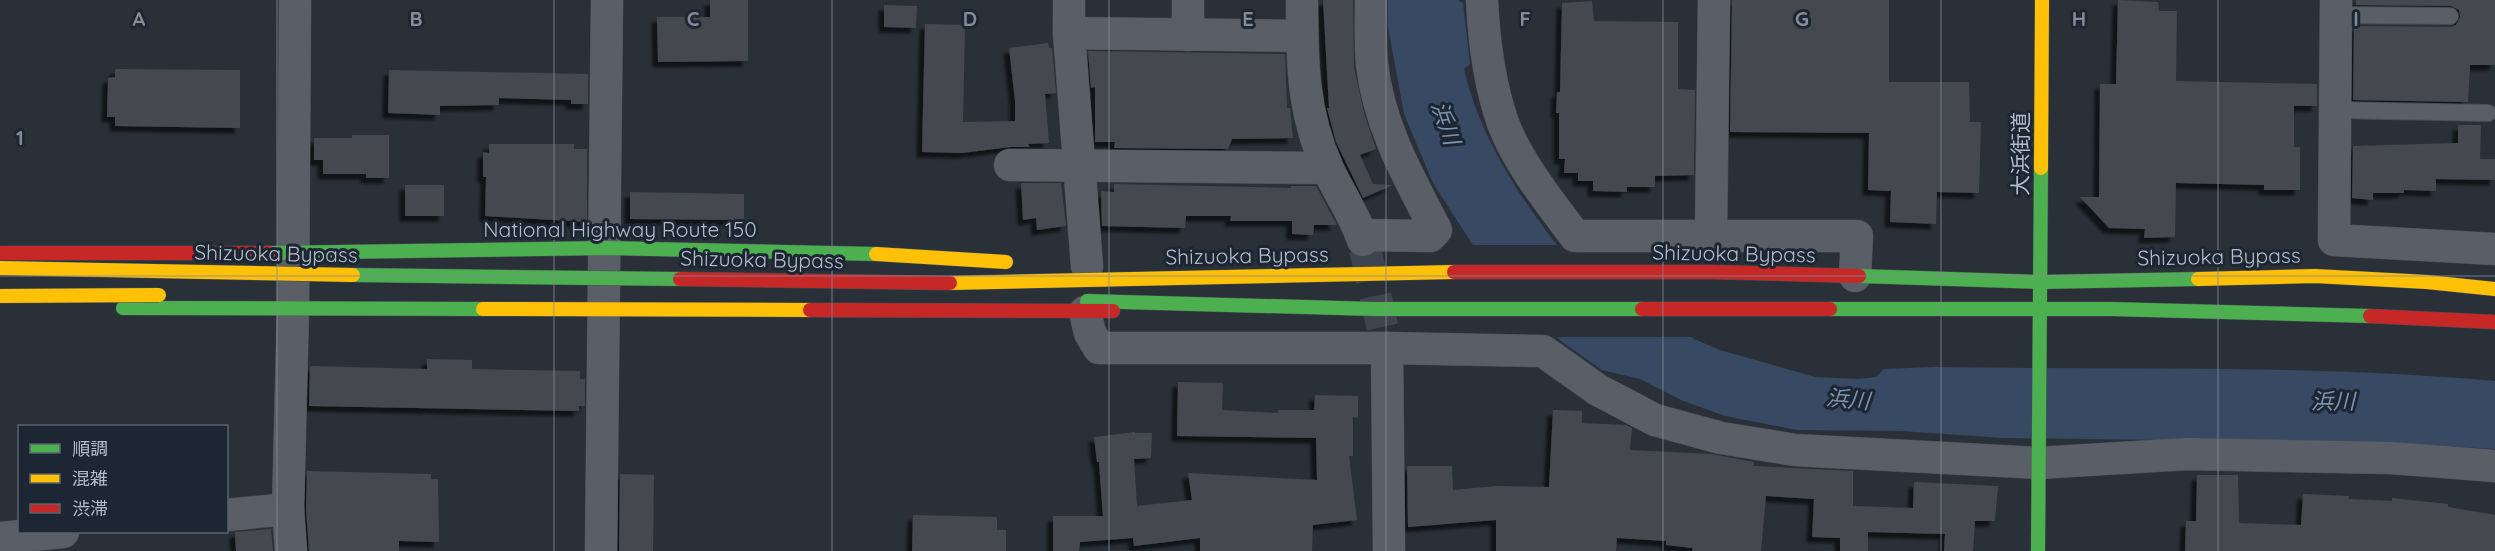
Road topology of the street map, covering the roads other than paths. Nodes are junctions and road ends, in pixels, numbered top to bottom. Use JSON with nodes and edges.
{"nodes":[{"id":1,"x":295,"y":0,"type":"edge"},
{"id":2,"x":607,"y":0,"type":"edge"},
{"id":3,"x":1069,"y":0,"type":"edge"},
{"id":4,"x":1188,"y":0,"type":"edge"},
{"id":5,"x":1302,"y":0,"type":"edge"},
{"id":6,"x":1371,"y":0,"type":"edge"},
{"id":7,"x":1482,"y":0,"type":"edge"},
{"id":8,"x":1713,"y":0,"type":"edge"},
{"id":9,"x":2042,"y":0,"type":"edge"},
{"id":10,"x":2336,"y":8,"type":"edge"},
{"id":11,"x":2450,"y":16,"type":"dead end"},
{"id":12,"x":1069,"y":33,"type":"junction"},
{"id":13,"x":1188,"y":35,"type":"junction"},
{"id":14,"x":1302,"y":36,"type":"junction"},
{"id":15,"x":2335,"y":111,"type":"junction"},
{"id":16,"x":2488,"y":112,"type":"dead end"},
{"id":17,"x":1010,"y":165,"type":"dead end"},
{"id":18,"x":1080,"y":166,"type":"junction"},
{"id":19,"x":1327,"y":168,"type":"junction"},
{"id":20,"x":1711,"y":235,"type":"junction"},
{"id":21,"x":606,"y":248,"type":"junction"},
{"id":22,"x":2495,"y":249,"type":"edge"},
{"id":23,"x":293,"y":252,"type":"junction"},
{"id":24,"x":0,"y":253,"type":"edge"},
{"id":25,"x":1020,"y":262,"type":"dead end"},
{"id":26,"x":1082,"y":266,"type":"joint"},
{"id":27,"x":0,"y":268,"type":"edge"},
{"id":28,"x":1239,"y":276,"type":"junction"},
{"id":29,"x":1855,"y":276,"type":"junction"},
{"id":30,"x":2040,"y":282,"type":"junction"},
{"id":31,"x":2495,"y":289,"type":"edge"},
{"id":32,"x":0,"y":296,"type":"edge"},
{"id":33,"x":1237,"y":304,"type":"junction"},
{"id":34,"x":0,"y":306,"type":"edge"},
{"id":35,"x":293,"y":308,"type":"junction"},
{"id":36,"x":2040,"y":308,"type":"junction"},
{"id":37,"x":605,"y":310,"type":"junction"},
{"id":38,"x":1085,"y":312,"type":"junction"},
{"id":39,"x":2495,"y":322,"type":"edge"},
{"id":40,"x":1387,"y":348,"type":"junction"},
{"id":41,"x":2037,"y":460,"type":"junction"},
{"id":42,"x":2495,"y":466,"type":"edge"},
{"id":43,"x":288,"y":509,"type":"junction"},
{"id":44,"x":228,"y":515,"type":"edge"},
{"id":45,"x":45,"y":533,"type":"edge"},
{"id":46,"x":0,"y":538,"type":"edge"},
{"id":47,"x":291,"y":551,"type":"edge"},
{"id":48,"x":601,"y":551,"type":"edge"},
{"id":49,"x":1389,"y":551,"type":"edge"},
{"id":50,"x":2038,"y":551,"type":"edge"}],
"edges":[{"from":1,"to":23,"type":"street"},
{"from":2,"to":21,"type":"street"},
{"from":3,"to":12,"type":"street"},
{"from":4,"to":13,"type":"street"},
{"from":5,"to":14,"type":"street"},
{"from":6,"to":19,"type":"street"},
{"from":7,"to":20,"type":"street"},
{"from":8,"to":20,"type":"street"},
{"from":9,"to":30,"type":"main road","name":"大浜街道"},
{"from":10,"to":11,"type":"lane"},
{"from":10,"to":15,"type":"street"},
{"from":12,"to":13,"type":"street"},
{"from":12,"to":18,"type":"street"},
{"from":13,"to":14,"type":"street"},
{"from":14,"to":19,"type":"street"},
{"from":15,"to":16,"type":"lane"},
{"from":15,"to":22,"type":"street"},
{"from":17,"to":18,"type":"street"},
{"from":18,"to":19,"type":"street"},
{"from":18,"to":26,"type":"street"},
{"from":20,"to":29,"type":"street"},
{"from":21,"to":23,"type":"main road","name":"National Highway Route 150"},
{"from":21,"to":25,"type":"main road","name":"National Highway Route 150"},
{"from":21,"to":37,"type":"street"},
{"from":23,"to":24,"type":"main road","name":"National Highway Route 150"},
{"from":23,"to":35,"type":"street"},
{"from":26,"to":28,"type":"main road"},
{"from":27,"to":28,"type":"main road","name":"Shizuoka Bypass","bridge":true},
{"from":28,"to":29,"type":"main road","name":"Shizuoka Bypass"},
{"from":29,"to":30,"type":"main road","name":"Shizuoka Bypass"},
{"from":30,"to":31,"type":"main road","name":"Shizuoka Bypass"},
{"from":30,"to":36,"type":"main road","name":"大浜街道"},
{"from":32,"to":33,"type":"main road","name":"Shizuoka Bypass","bridge":true},
{"from":33,"to":36,"type":"main road","name":"Shizuoka Bypass"},
{"from":33,"to":38,"type":"main road"},
{"from":34,"to":35,"type":"main road"},
{"from":35,"to":37,"type":"main road"},
{"from":35,"to":43,"type":"street"},
{"from":36,"to":39,"type":"main road","name":"Shizuoka Bypass"},
{"from":36,"to":41,"type":"main road","name":"大浜街道"},
{"from":37,"to":38,"type":"main road"},
{"from":37,"to":48,"type":"street"},
{"from":38,"to":40,"type":"street"},
{"from":40,"to":41,"type":"street"},
{"from":40,"to":49,"type":"street"},
{"from":41,"to":42,"type":"street"},
{"from":41,"to":50,"type":"main road","name":"大浜街道"},
{"from":43,"to":44,"type":"street"},
{"from":43,"to":47,"type":"street"},
{"from":45,"to":46,"type":"street"}]}
